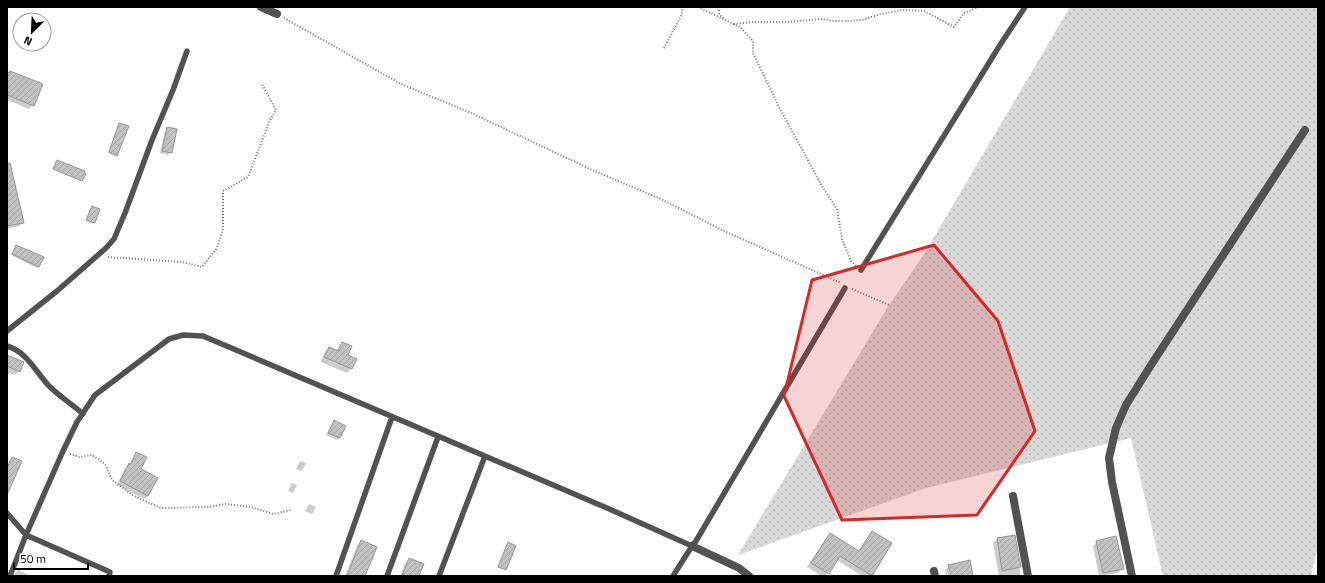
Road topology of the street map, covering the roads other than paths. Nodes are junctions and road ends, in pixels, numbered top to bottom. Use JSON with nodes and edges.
{"nodes":[{"id":1,"x":261,"y":7,"type":"edge"},
{"id":2,"x":1026,"y":7,"type":"edge"},
{"id":3,"x":277,"y":14,"type":"road end"},
{"id":4,"x":187,"y":50,"type":"dead end"},
{"id":5,"x":1305,"y":130,"type":"dead end"},
{"id":6,"x":861,"y":270,"type":"road end"},
{"id":7,"x":845,"y":288,"type":"dead end"},
{"id":8,"x":7,"y":331,"type":"edge"},
{"id":9,"x":7,"y":346,"type":"edge"},
{"id":10,"x":82,"y":414,"type":"junction"},
{"id":11,"x":392,"y":417,"type":"junction"},
{"id":12,"x":438,"y":437,"type":"junction"},
{"id":13,"x":485,"y":456,"type":"junction"},
{"id":14,"x":1012,"y":496,"type":"dead end"},
{"id":15,"x":7,"y":512,"type":"edge"},
{"id":16,"x":26,"y":535,"type":"junction"},
{"id":17,"x":692,"y":546,"type":"junction"},
{"id":18,"x":10,"y":576,"type":"edge"},
{"id":19,"x":109,"y":576,"type":"edge"},
{"id":20,"x":336,"y":576,"type":"edge"},
{"id":21,"x":387,"y":576,"type":"edge"},
{"id":22,"x":439,"y":576,"type":"edge"},
{"id":23,"x":673,"y":576,"type":"edge"},
{"id":24,"x":749,"y":576,"type":"edge"},
{"id":25,"x":1028,"y":576,"type":"edge"},
{"id":26,"x":1132,"y":576,"type":"edge"}],
"edges":[{"from":1,"to":3,"type":"street"},
{"from":2,"to":6,"type":"lane"},
{"from":4,"to":8,"type":"lane"},
{"from":5,"to":26,"type":"street"},
{"from":7,"to":17,"type":"lane"},
{"from":9,"to":10,"type":"lane"},
{"from":10,"to":11,"type":"lane"},
{"from":10,"to":16,"type":"lane"},
{"from":11,"to":12,"type":"lane"},
{"from":11,"to":20,"type":"lane"},
{"from":12,"to":13,"type":"lane"},
{"from":12,"to":21,"type":"lane"},
{"from":13,"to":17,"type":"lane"},
{"from":13,"to":22,"type":"lane"},
{"from":14,"to":25,"type":"street"},
{"from":15,"to":16,"type":"lane"},
{"from":16,"to":18,"type":"lane"},
{"from":16,"to":19,"type":"lane"},
{"from":17,"to":23,"type":"lane"},
{"from":17,"to":24,"type":"street"}]}
